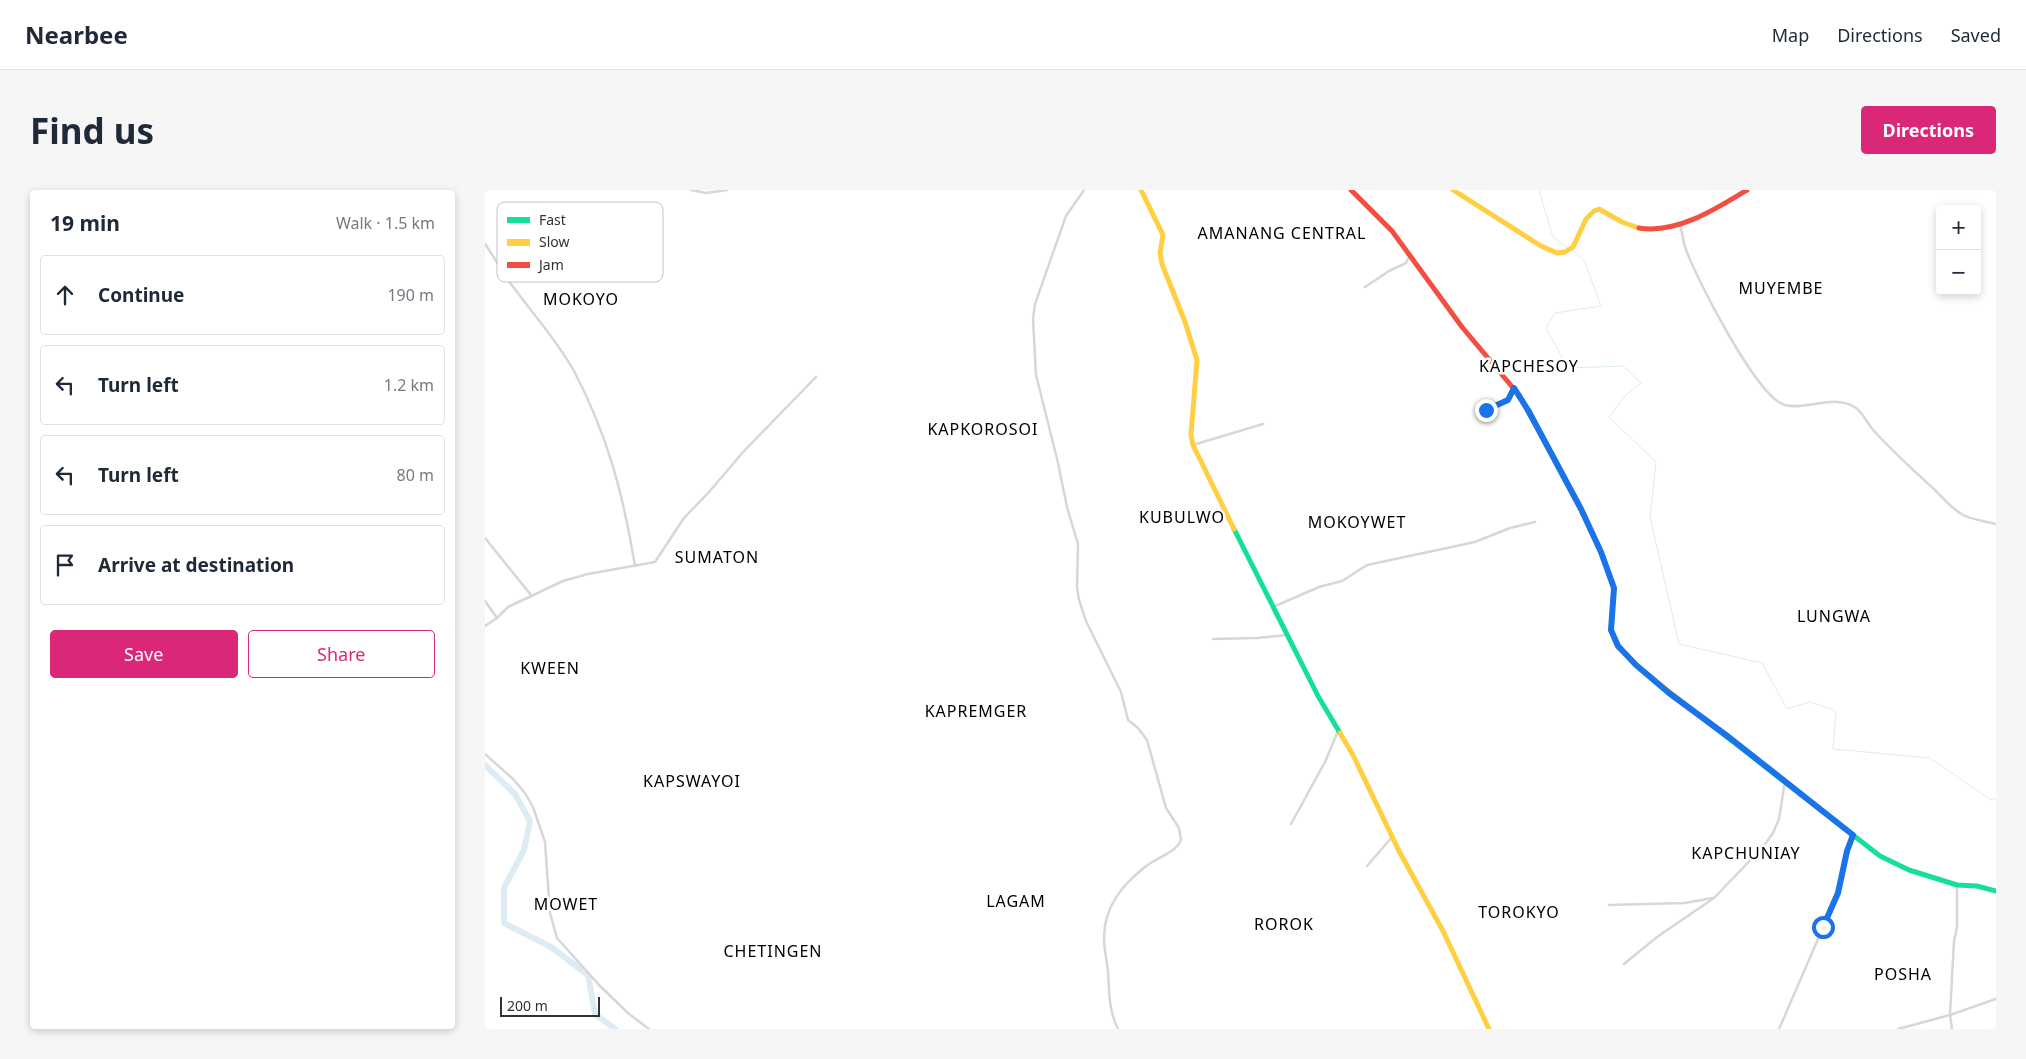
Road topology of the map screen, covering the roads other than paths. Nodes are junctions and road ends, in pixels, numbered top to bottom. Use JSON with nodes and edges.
{"nodes":[{"id":1,"x":691,"y":190,"type":"edge"},
{"id":2,"x":727,"y":190,"type":"edge"},
{"id":3,"x":1084,"y":190,"type":"edge"},
{"id":4,"x":1141,"y":190,"type":"edge"},
{"id":5,"x":1351,"y":190,"type":"edge"},
{"id":6,"x":1453,"y":190,"type":"edge"},
{"id":7,"x":1747,"y":190,"type":"edge"},
{"id":8,"x":1680,"y":223,"type":"junction"},
{"id":9,"x":485,"y":244,"type":"edge"},
{"id":10,"x":1410,"y":254,"type":"junction"},
{"id":11,"x":497,"y":264,"type":"edge"},
{"id":12,"x":509,"y":282,"type":"edge"},
{"id":13,"x":1365,"y":287,"type":"dead end"},
{"id":14,"x":816,"y":377,"type":"dead end"},
{"id":15,"x":1514,"y":388,"type":"junction"},
{"id":16,"x":1487,"y":419,"type":"dead end"},
{"id":17,"x":1263,"y":424,"type":"dead end"},
{"id":18,"x":1193,"y":445,"type":"junction"},
{"id":19,"x":1535,"y":522,"type":"dead end"},
{"id":20,"x":1996,"y":524,"type":"edge"},
{"id":21,"x":485,"y":538,"type":"edge"},
{"id":22,"x":635,"y":566,"type":"junction"},
{"id":23,"x":531,"y":596,"type":"junction"},
{"id":24,"x":485,"y":601,"type":"edge"},
{"id":25,"x":1273,"y":607,"type":"junction"},
{"id":26,"x":497,"y":618,"type":"junction"},
{"id":27,"x":485,"y":626,"type":"edge"},
{"id":28,"x":1287,"y":634,"type":"junction"},
{"id":29,"x":1213,"y":639,"type":"dead end"},
{"id":30,"x":1338,"y":731,"type":"junction"},
{"id":31,"x":485,"y":754,"type":"edge"},
{"id":32,"x":1785,"y":780,"type":"junction"},
{"id":33,"x":1291,"y":824,"type":"dead end"},
{"id":34,"x":1853,"y":835,"type":"junction"},
{"id":35,"x":1392,"y":837,"type":"junction"},
{"id":36,"x":1367,"y":866,"type":"dead end"},
{"id":37,"x":1957,"y":885,"type":"junction"},
{"id":38,"x":1996,"y":891,"type":"edge"},
{"id":39,"x":1714,"y":898,"type":"junction"},
{"id":40,"x":1609,"y":905,"type":"dead end"},
{"id":41,"x":1624,"y":964,"type":"dead end"},
{"id":42,"x":1996,"y":1000,"type":"edge"},
{"id":43,"x":1950,"y":1015,"type":"junction"},
{"id":44,"x":649,"y":1029,"type":"edge"},
{"id":45,"x":1118,"y":1029,"type":"edge"},
{"id":46,"x":1489,"y":1029,"type":"edge"},
{"id":47,"x":1779,"y":1029,"type":"edge"},
{"id":48,"x":1898,"y":1029,"type":"edge"},
{"id":49,"x":1952,"y":1029,"type":"edge"}],
"edges":[{"from":1,"to":2,"type":"street"},
{"from":3,"to":45,"type":"street"},
{"from":4,"to":18,"type":"street"},
{"from":5,"to":10,"type":"street"},
{"from":6,"to":8,"type":"street"},
{"from":7,"to":8,"type":"street"},
{"from":8,"to":20,"type":"street"},
{"from":9,"to":11,"type":"street"},
{"from":10,"to":13,"type":"street"},
{"from":10,"to":15,"type":"street"},
{"from":12,"to":22,"type":"street"},
{"from":14,"to":22,"type":"street"},
{"from":15,"to":16,"type":"street"},
{"from":15,"to":32,"type":"street"},
{"from":17,"to":18,"type":"street"},
{"from":18,"to":25,"type":"street"},
{"from":19,"to":25,"type":"street"},
{"from":21,"to":23,"type":"street"},
{"from":22,"to":23,"type":"street"},
{"from":23,"to":26,"type":"street"},
{"from":24,"to":26,"type":"street"},
{"from":25,"to":28,"type":"street"},
{"from":26,"to":27,"type":"street"},
{"from":28,"to":29,"type":"street"},
{"from":28,"to":30,"type":"street"},
{"from":30,"to":33,"type":"street"},
{"from":30,"to":35,"type":"street"},
{"from":31,"to":44,"type":"street"},
{"from":32,"to":34,"type":"street"},
{"from":32,"to":39,"type":"street"},
{"from":34,"to":37,"type":"street"},
{"from":34,"to":47,"type":"street"},
{"from":35,"to":36,"type":"street"},
{"from":35,"to":46,"type":"street"},
{"from":37,"to":38,"type":"street"},
{"from":37,"to":43,"type":"street"},
{"from":39,"to":40,"type":"street"},
{"from":39,"to":41,"type":"street"},
{"from":42,"to":43,"type":"street"},
{"from":43,"to":48,"type":"street"},
{"from":43,"to":49,"type":"street"}]}
